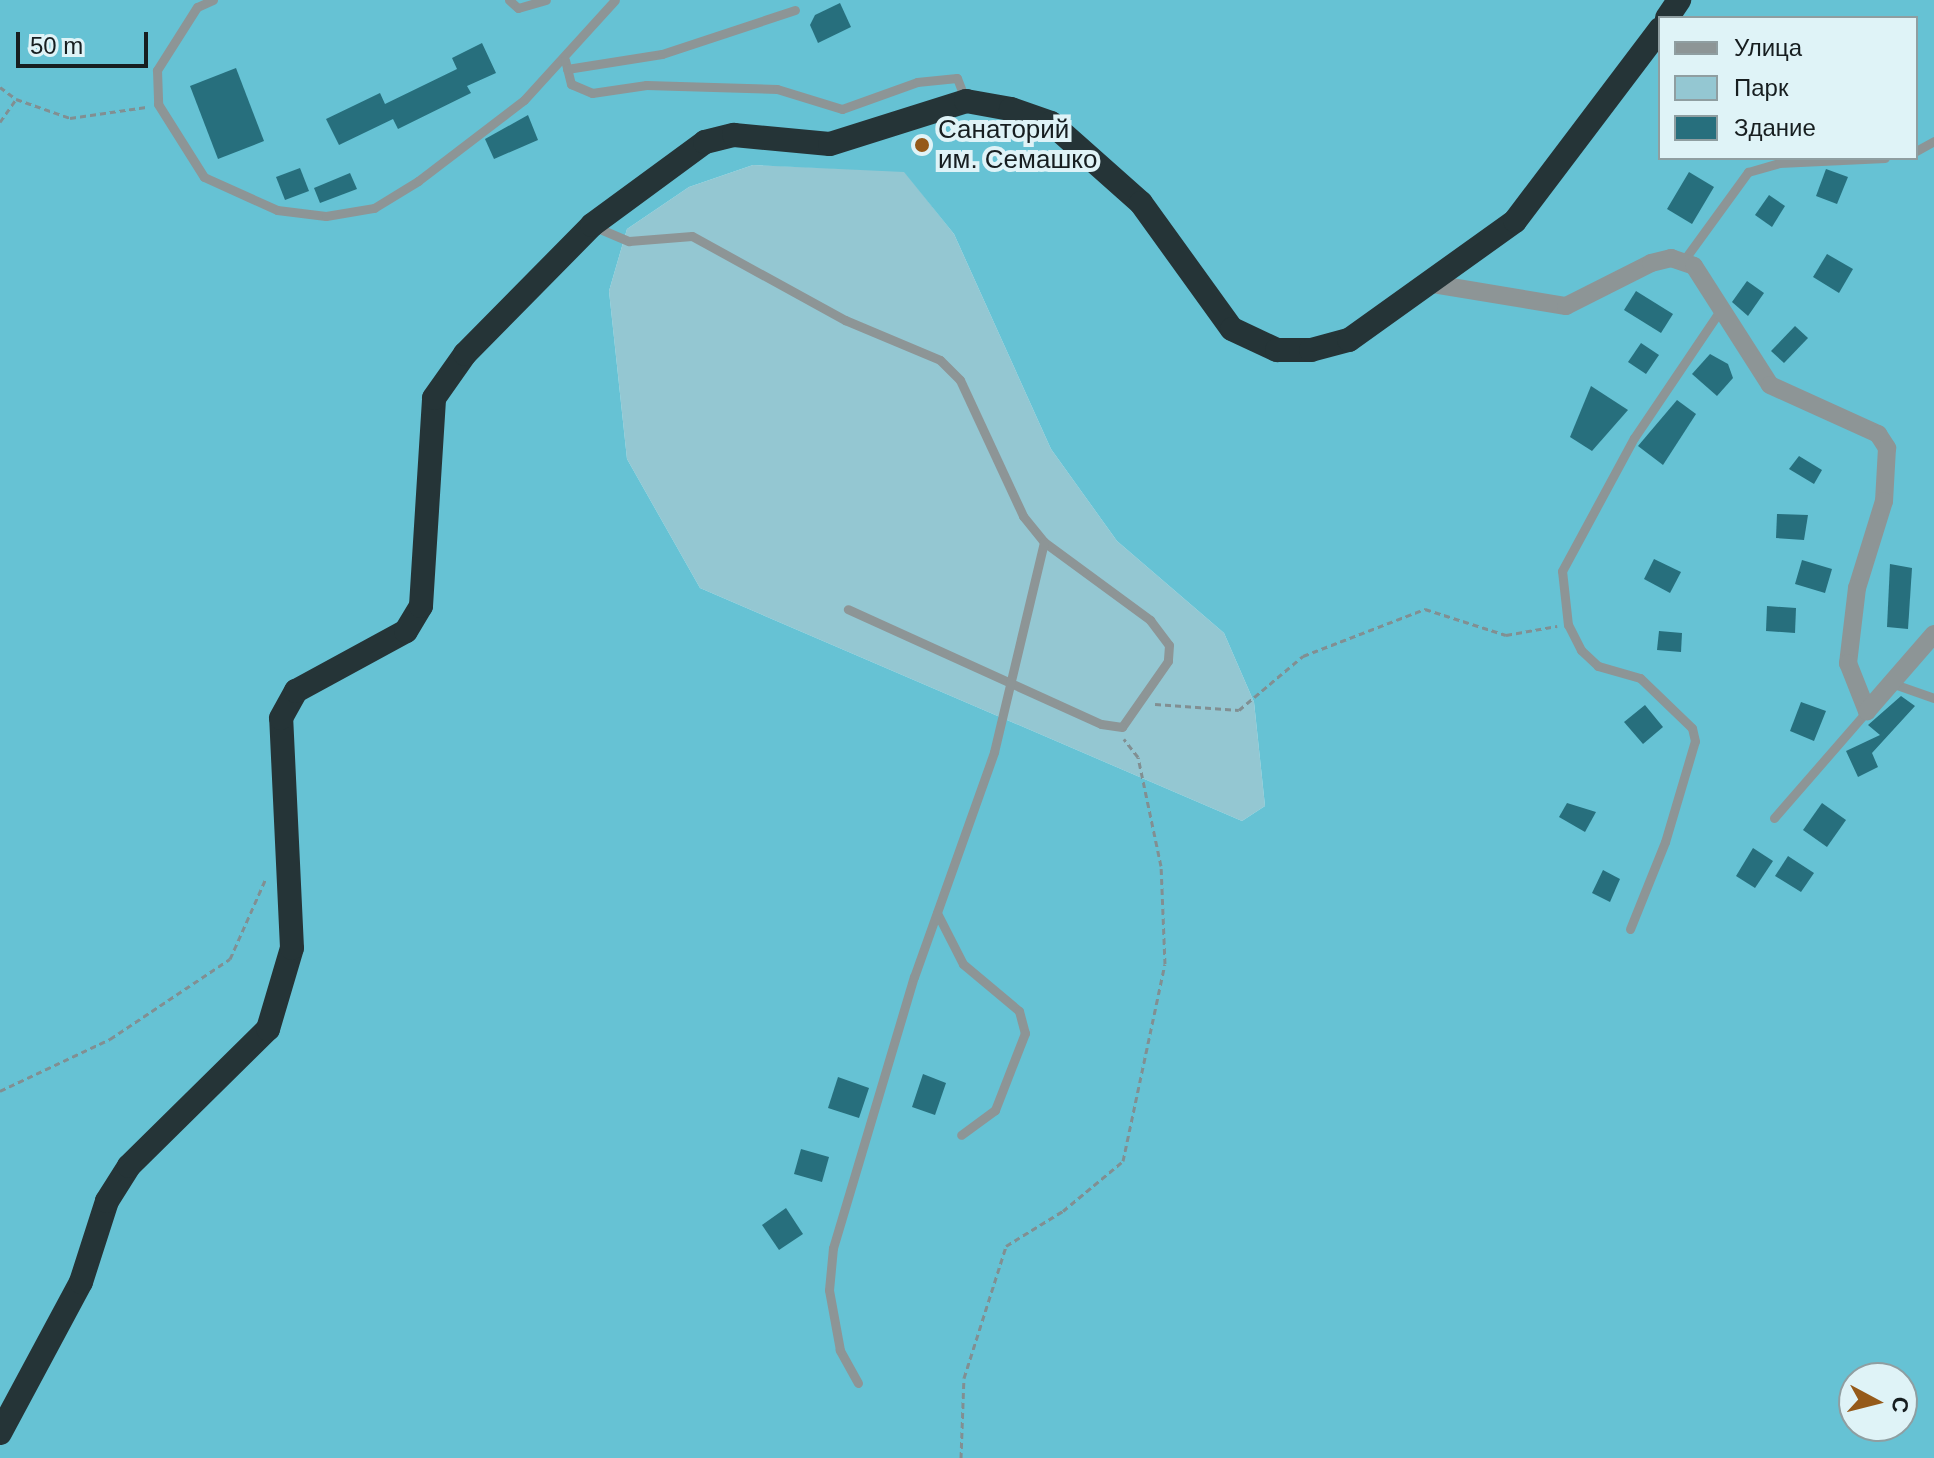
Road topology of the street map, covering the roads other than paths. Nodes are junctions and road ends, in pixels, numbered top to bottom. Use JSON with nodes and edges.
{"nodes":[{"id":1,"x":213,"y":0,"type":"edge"},
{"id":2,"x":509,"y":0,"type":"edge"},
{"id":3,"x":546,"y":0,"type":"edge"},
{"id":4,"x":615,"y":0,"type":"edge"},
{"id":5,"x":795,"y":10,"type":"dead end"},
{"id":6,"x":1658,"y":32,"type":"edge"},
{"id":7,"x":566,"y":65,"type":"junction"},
{"id":8,"x":966,"y":101,"type":"junction"},
{"id":9,"x":1843,"y":160,"type":"edge"},
{"id":10,"x":592,"y":225,"type":"junction"},
{"id":11,"x":1684,"y":260,"type":"junction"},
{"id":12,"x":1433,"y":284,"type":"junction"},
{"id":13,"x":1721,"y":309,"type":"junction"},
{"id":14,"x":1044,"y":542,"type":"junction"},
{"id":15,"x":848,"y":609,"type":"dead end"},
{"id":16,"x":1934,"y":634,"type":"edge"},
{"id":17,"x":1010,"y":684,"type":"junction"},
{"id":18,"x":1894,"y":684,"type":"junction"},
{"id":19,"x":1934,"y":698,"type":"edge"},
{"id":20,"x":1867,"y":711,"type":"junction"},
{"id":21,"x":1774,"y":818,"type":"dead end"},
{"id":22,"x":937,"y":913,"type":"junction"},
{"id":23,"x":1630,"y":929,"type":"dead end"},
{"id":24,"x":961,"y":1135,"type":"dead end"},
{"id":25,"x":858,"y":1383,"type":"dead end"},
{"id":26,"x":0,"y":1433,"type":"edge"}],
"edges":[{"from":1,"to":7,"type":"lane"},
{"from":2,"to":3,"type":"lane"},
{"from":4,"to":7,"type":"lane"},
{"from":5,"to":7,"type":"lane"},
{"from":6,"to":12,"type":"highway"},
{"from":7,"to":8,"type":"lane"},
{"from":8,"to":10,"type":"highway"},
{"from":8,"to":12,"type":"highway"},
{"from":9,"to":11,"type":"lane"},
{"from":10,"to":14,"type":"lane"},
{"from":10,"to":26,"type":"highway"},
{"from":11,"to":12,"type":"street"},
{"from":11,"to":13,"type":"street"},
{"from":13,"to":20,"type":"street"},
{"from":13,"to":23,"type":"lane"},
{"from":14,"to":17,"type":"lane"},
{"from":14,"to":17,"type":"lane"},
{"from":15,"to":17,"type":"lane"},
{"from":16,"to":18,"type":"street"},
{"from":17,"to":22,"type":"lane"},
{"from":18,"to":19,"type":"lane"},
{"from":18,"to":20,"type":"street"},
{"from":20,"to":21,"type":"lane"},
{"from":22,"to":24,"type":"lane"},
{"from":22,"to":25,"type":"lane"}]}
